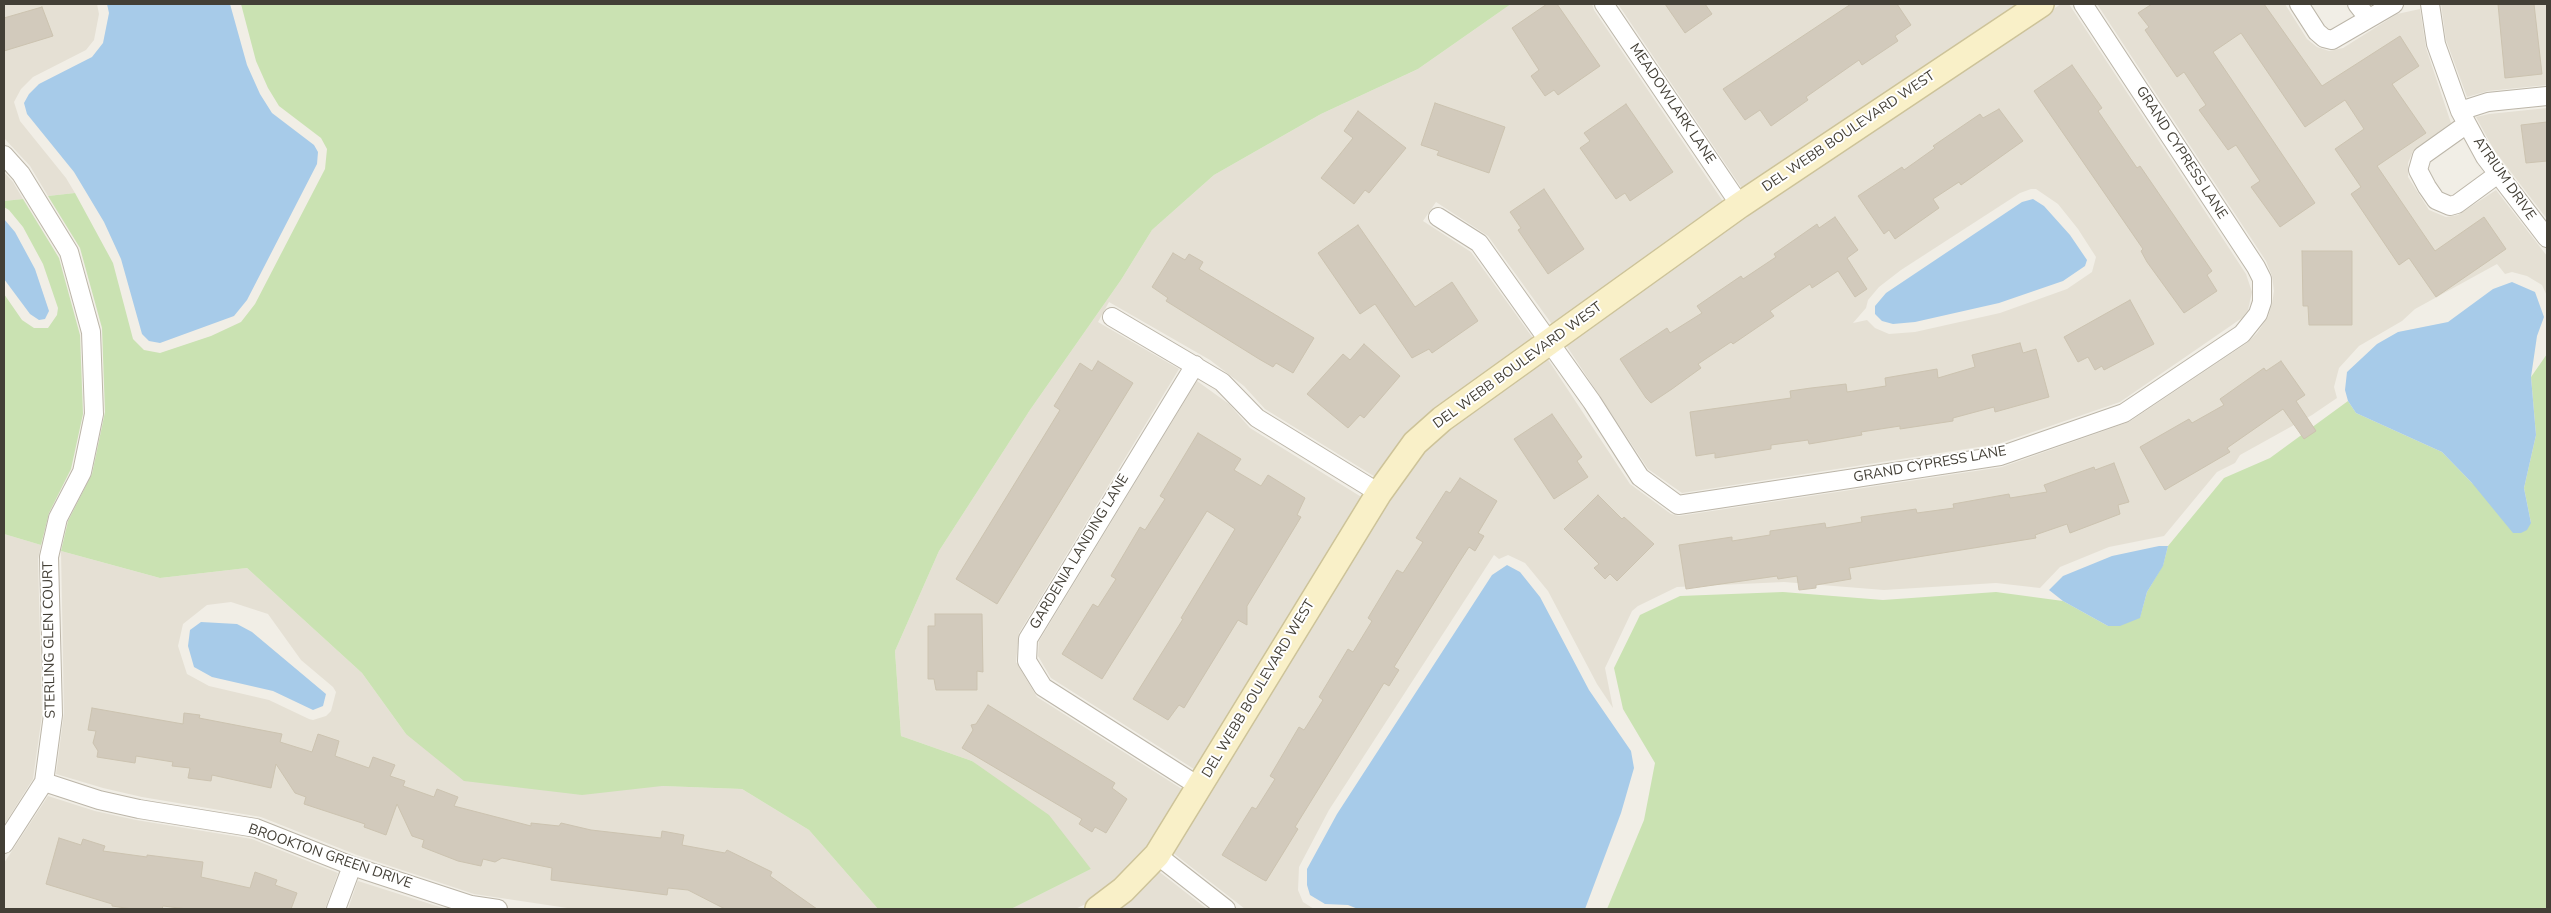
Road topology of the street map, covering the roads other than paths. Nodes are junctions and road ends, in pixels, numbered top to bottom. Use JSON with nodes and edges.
{"nodes":[{"id":1,"x":1604,"y":4,"type":"edge"},
{"id":2,"x":2041,"y":4,"type":"edge"},
{"id":3,"x":2083,"y":4,"type":"edge"},
{"id":4,"x":2299,"y":4,"type":"edge"},
{"id":5,"x":2357,"y":4,"type":"edge"},
{"id":6,"x":2394,"y":4,"type":"edge"},
{"id":7,"x":2430,"y":4,"type":"edge"},
{"id":8,"x":2368,"y":18,"type":"junction"},
{"id":9,"x":2547,"y":96,"type":"edge"},
{"id":10,"x":2464,"y":118,"type":"junction"},
{"id":11,"x":4,"y":155,"type":"edge"},
{"id":12,"x":2498,"y":174,"type":"junction"},
{"id":13,"x":1740,"y":205,"type":"junction"},
{"id":14,"x":1438,"y":217,"type":"dead end"},
{"id":15,"x":2547,"y":238,"type":"edge"},
{"id":16,"x":1112,"y":317,"type":"dead end"},
{"id":17,"x":1551,"y":342,"type":"junction"},
{"id":18,"x":1194,"y":364,"type":"junction"},
{"id":19,"x":1379,"y":493,"type":"junction"},
{"id":20,"x":44,"y":782,"type":"junction"},
{"id":21,"x":1200,"y":787,"type":"junction"},
{"id":22,"x":4,"y":844,"type":"edge"},
{"id":23,"x":1157,"y":855,"type":"junction"},
{"id":24,"x":352,"y":866,"type":"junction"},
{"id":25,"x":336,"y":909,"type":"edge"},
{"id":26,"x":498,"y":909,"type":"edge"},
{"id":27,"x":1098,"y":909,"type":"edge"},
{"id":28,"x":1226,"y":909,"type":"edge"}],
"edges":[{"from":1,"to":13,"type":"street","name":"MEADOWLARK LANE"},
{"from":2,"to":13,"type":"street","name":"DEL WEBB BOULEVARD WEST"},
{"from":3,"to":17,"type":"street","name":"GRAND CYPRESS LANE"},
{"from":4,"to":8,"type":"street"},
{"from":5,"to":8,"type":"street"},
{"from":6,"to":8,"type":"street"},
{"from":7,"to":10,"type":"street","name":"ATRIUM DRIVE"},
{"from":9,"to":10,"type":"street"},
{"from":10,"to":12,"type":"street","name":"ATRIUM DRIVE"},
{"from":10,"to":12,"type":"street"},
{"from":11,"to":20,"type":"street","name":"STERLING GLEN COURT"},
{"from":12,"to":15,"type":"street","name":"ATRIUM DRIVE"},
{"from":13,"to":17,"type":"street","name":"DEL WEBB BOULEVARD WEST"},
{"from":14,"to":17,"type":"street","name":"GRAND CYPRESS LANE"},
{"from":16,"to":18,"type":"street"},
{"from":17,"to":19,"type":"street","name":"DEL WEBB BOULEVARD WEST"},
{"from":18,"to":19,"type":"street"},
{"from":18,"to":21,"type":"street","name":"GARDENIA LANDING LANE"},
{"from":19,"to":21,"type":"street","name":"DEL WEBB BOULEVARD WEST"},
{"from":20,"to":22,"type":"street","name":"STERLING GLEN COURT"},
{"from":20,"to":24,"type":"street","name":"BROOKTON GREEN DRIVE"},
{"from":21,"to":23,"type":"street","name":"DEL WEBB BOULEVARD WEST"},
{"from":23,"to":27,"type":"street","name":"DEL WEBB BOULEVARD WEST"},
{"from":23,"to":28,"type":"street"},
{"from":24,"to":25,"type":"street"},
{"from":24,"to":26,"type":"street","name":"BROOKTON GREEN DRIVE"}]}
